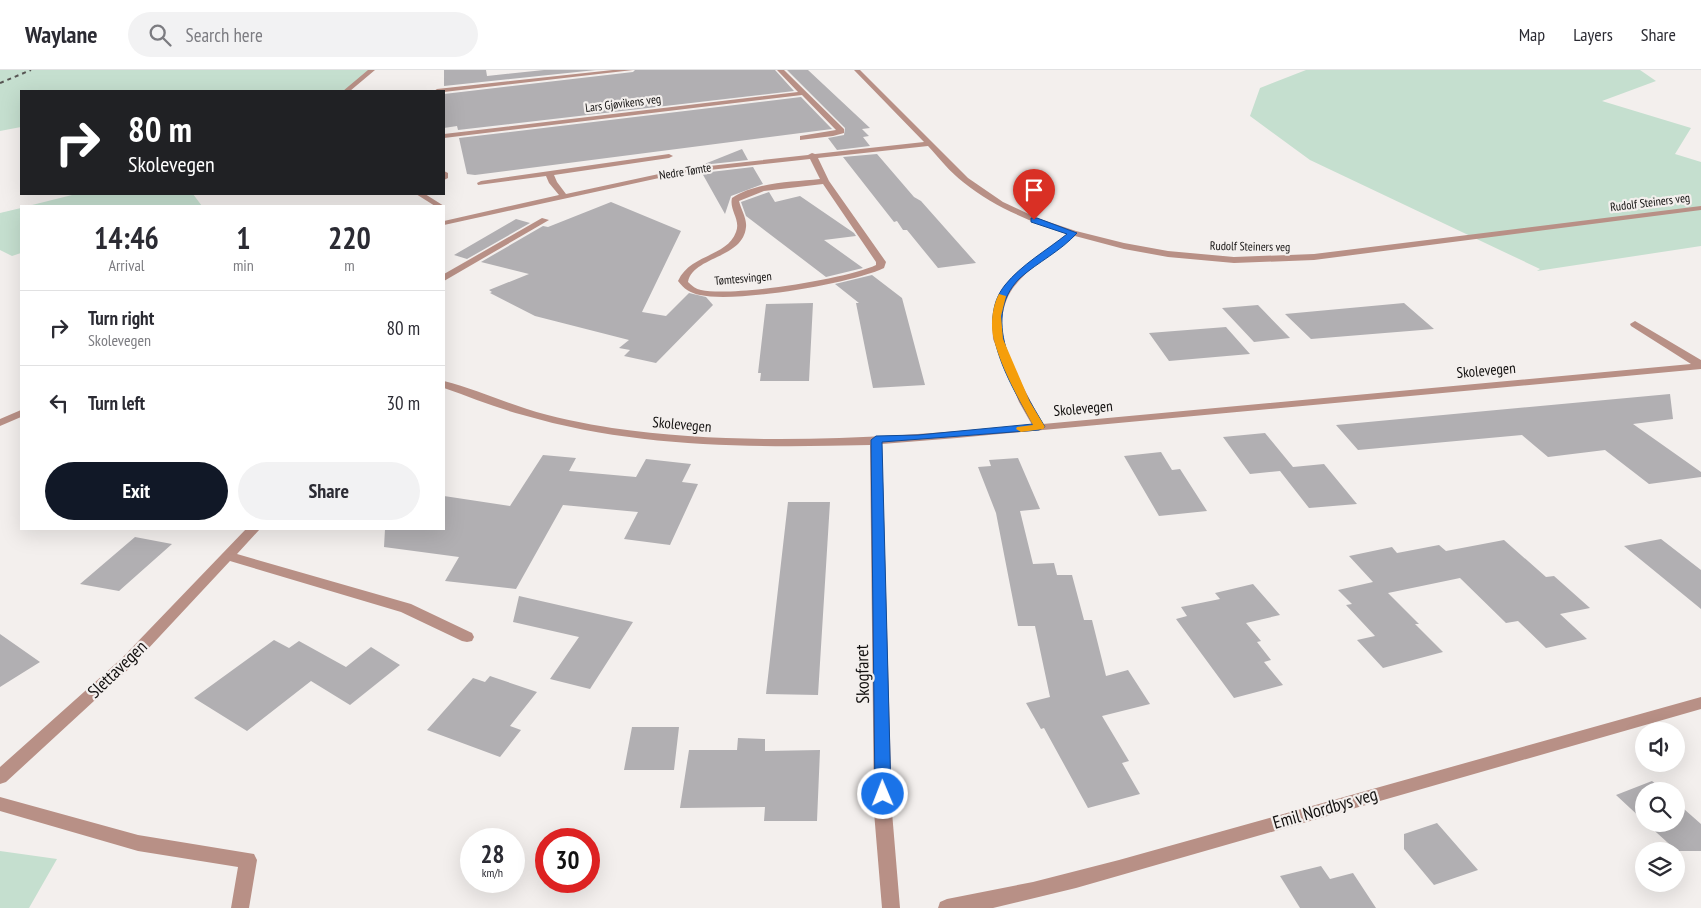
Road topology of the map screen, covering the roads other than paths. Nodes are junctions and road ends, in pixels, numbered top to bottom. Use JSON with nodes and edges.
{"nodes":[{"id":1,"x":372,"y":70,"type":"edge"},
{"id":2,"x":630,"y":70,"type":"edge"},
{"id":3,"x":780,"y":70,"type":"edge"},
{"id":4,"x":857,"y":70,"type":"edge"},
{"id":5,"x":347,"y":90,"type":"edge"},
{"id":6,"x":445,"y":90,"type":"edge"},
{"id":7,"x":805,"y":94,"type":"junction"},
{"id":8,"x":445,"y":136,"type":"edge"},
{"id":9,"x":803,"y":138,"type":"dead end"},
{"id":10,"x":930,"y":144,"type":"junction"},
{"id":11,"x":812,"y":155,"type":"junction"},
{"id":12,"x":669,"y":156,"type":"dead end"},
{"id":13,"x":549,"y":173,"type":"junction"},
{"id":14,"x":825,"y":181,"type":"junction"},
{"id":15,"x":481,"y":182,"type":"dead end"},
{"id":16,"x":422,"y":195,"type":"edge"},
{"id":17,"x":564,"y":196,"type":"junction"},
{"id":18,"x":438,"y":205,"type":"edge"},
{"id":19,"x":1701,"y":208,"type":"edge"},
{"id":20,"x":445,"y":211,"type":"edge"},
{"id":21,"x":456,"y":220,"type":"junction"},
{"id":22,"x":546,"y":220,"type":"dead end"},
{"id":23,"x":445,"y":223,"type":"edge"},
{"id":24,"x":1073,"y":233,"type":"junction"},
{"id":25,"x":445,"y":277,"type":"edge"},
{"id":26,"x":1635,"y":324,"type":"dead end"},
{"id":27,"x":1701,"y":365,"type":"edge"},
{"id":28,"x":445,"y":384,"type":"edge"},
{"id":29,"x":20,"y":413,"type":"edge"},
{"id":30,"x":0,"y":423,"type":"edge"},
{"id":31,"x":1039,"y":427,"type":"junction"},
{"id":32,"x":876,"y":440,"type":"junction"},
{"id":33,"x":253,"y":530,"type":"edge"},
{"id":34,"x":228,"y":556,"type":"junction"},
{"id":35,"x":467,"y":637,"type":"dead end"},
{"id":36,"x":1701,"y":703,"type":"edge"},
{"id":37,"x":0,"y":777,"type":"edge"},
{"id":38,"x":0,"y":804,"type":"edge"},
{"id":39,"x":240,"y":908,"type":"edge"},
{"id":40,"x":891,"y":908,"type":"edge"},
{"id":41,"x":948,"y":908,"type":"edge"}],
"edges":[{"from":1,"to":5,"type":"street"},
{"from":2,"to":6,"type":"street"},
{"from":3,"to":7,"type":"street"},
{"from":4,"to":10,"type":"street","name":"Rudolf Steiners veg"},
{"from":7,"to":8,"type":"street","name":"Lars Gjøvikens veg"},
{"from":7,"to":9,"type":"street"},
{"from":10,"to":11,"type":"street","name":"Nedre Tømte"},
{"from":10,"to":24,"type":"street","name":"Rudolf Steiners veg"},
{"from":11,"to":14,"type":"street","name":"Tømtesvingen"},
{"from":11,"to":17,"type":"street","name":"Nedre Tømte"},
{"from":12,"to":13,"type":"street"},
{"from":13,"to":15,"type":"street"},
{"from":13,"to":17,"type":"street"},
{"from":14,"to":14,"type":"street","name":"Tømtesvingen"},
{"from":16,"to":18,"type":"street"},
{"from":17,"to":21,"type":"street","name":"Nedre Tømte"},
{"from":19,"to":24,"type":"street","name":"Rudolf Steiners veg"},
{"from":20,"to":21,"type":"street"},
{"from":21,"to":23,"type":"street","name":"Nedre Tømte"},
{"from":22,"to":25,"type":"street"},
{"from":24,"to":31,"type":"street"},
{"from":26,"to":27,"type":"street"},
{"from":27,"to":31,"type":"street","name":"Skolevegen"},
{"from":28,"to":32,"type":"street","name":"Skolevegen"},
{"from":29,"to":30,"type":"street"},
{"from":31,"to":32,"type":"street","name":"Skolevegen"},
{"from":32,"to":40,"type":"street","name":"Skogfaret"},
{"from":33,"to":34,"type":"street","name":"Slettavegen"},
{"from":34,"to":35,"type":"street"},
{"from":34,"to":37,"type":"street","name":"Slettavegen"},
{"from":36,"to":41,"type":"street","name":"Emil Nordbys veg"},
{"from":38,"to":39,"type":"street"}]}
